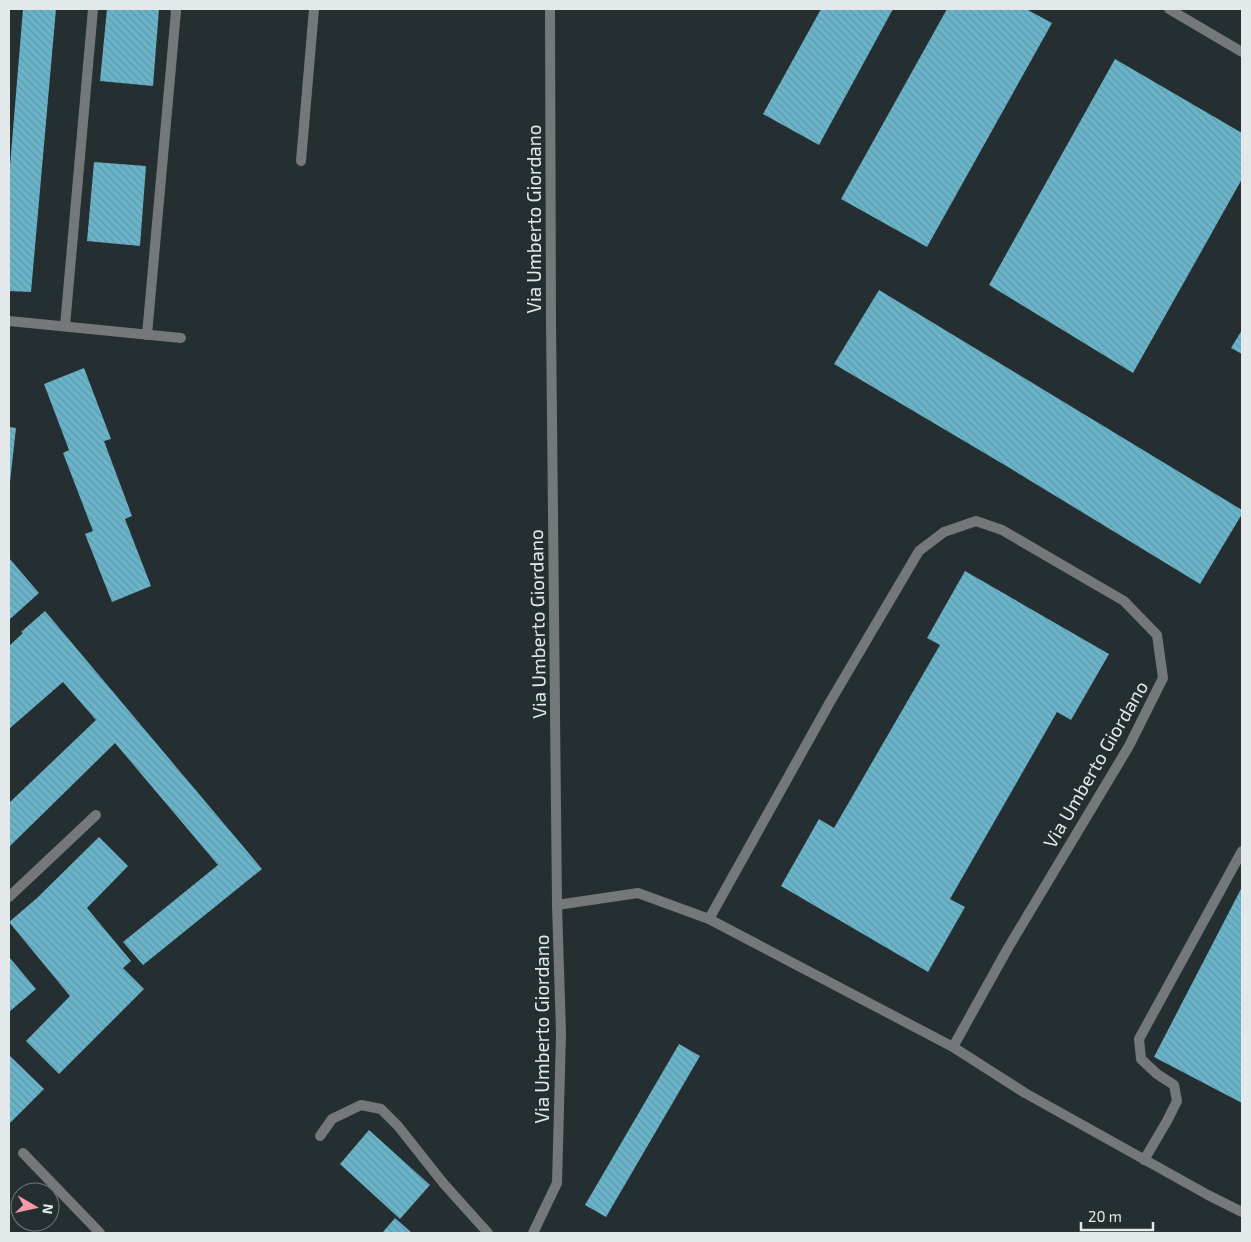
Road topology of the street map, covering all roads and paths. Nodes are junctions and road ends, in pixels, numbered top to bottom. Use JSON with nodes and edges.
{"nodes":[{"id":1,"x":93,"y":9,"type":"edge"},
{"id":2,"x":175,"y":9,"type":"edge"},
{"id":3,"x":314,"y":9,"type":"edge"},
{"id":4,"x":550,"y":9,"type":"edge"},
{"id":5,"x":1169,"y":9,"type":"edge"},
{"id":6,"x":1242,"y":52,"type":"edge"},
{"id":7,"x":301,"y":160,"type":"dead end"},
{"id":8,"x":9,"y":321,"type":"edge"},
{"id":9,"x":64,"y":326,"type":"junction"},
{"id":10,"x":146,"y":335,"type":"junction"},
{"id":11,"x":181,"y":338,"type":"dead end"},
{"id":12,"x":96,"y":815,"type":"dead end"},
{"id":13,"x":1242,"y":851,"type":"edge"},
{"id":14,"x":9,"y":897,"type":"edge"},
{"id":15,"x":557,"y":905,"type":"junction"},
{"id":16,"x":709,"y":919,"type":"junction"},
{"id":17,"x":953,"y":1047,"type":"junction"},
{"id":18,"x":320,"y":1136,"type":"dead end"},
{"id":19,"x":23,"y":1153,"type":"dead end"},
{"id":20,"x":1144,"y":1160,"type":"junction"},
{"id":21,"x":1242,"y":1212,"type":"edge"},
{"id":22,"x":482,"y":1231,"type":"edge"},
{"id":23,"x":100,"y":1233,"type":"edge"},
{"id":24,"x":534,"y":1233,"type":"edge"}],
"edges":[{"from":1,"to":9,"type":"street"},
{"from":2,"to":10,"type":"street"},
{"from":3,"to":7,"type":"street"},
{"from":4,"to":15,"type":"street","name":"Via Umberto Giordano"},
{"from":5,"to":6,"type":"street"},
{"from":8,"to":9,"type":"street"},
{"from":9,"to":10,"type":"street"},
{"from":10,"to":11,"type":"street"},
{"from":12,"to":14,"type":"street"},
{"from":13,"to":20,"type":"street"},
{"from":15,"to":16,"type":"street"},
{"from":15,"to":24,"type":"street","name":"Via Umberto Giordano"},
{"from":16,"to":17,"type":"street"},
{"from":16,"to":17,"type":"street","name":"Via Umberto Giordano"},
{"from":17,"to":20,"type":"street"},
{"from":18,"to":22,"type":"street"},
{"from":19,"to":23,"type":"street"},
{"from":20,"to":21,"type":"street"}]}
